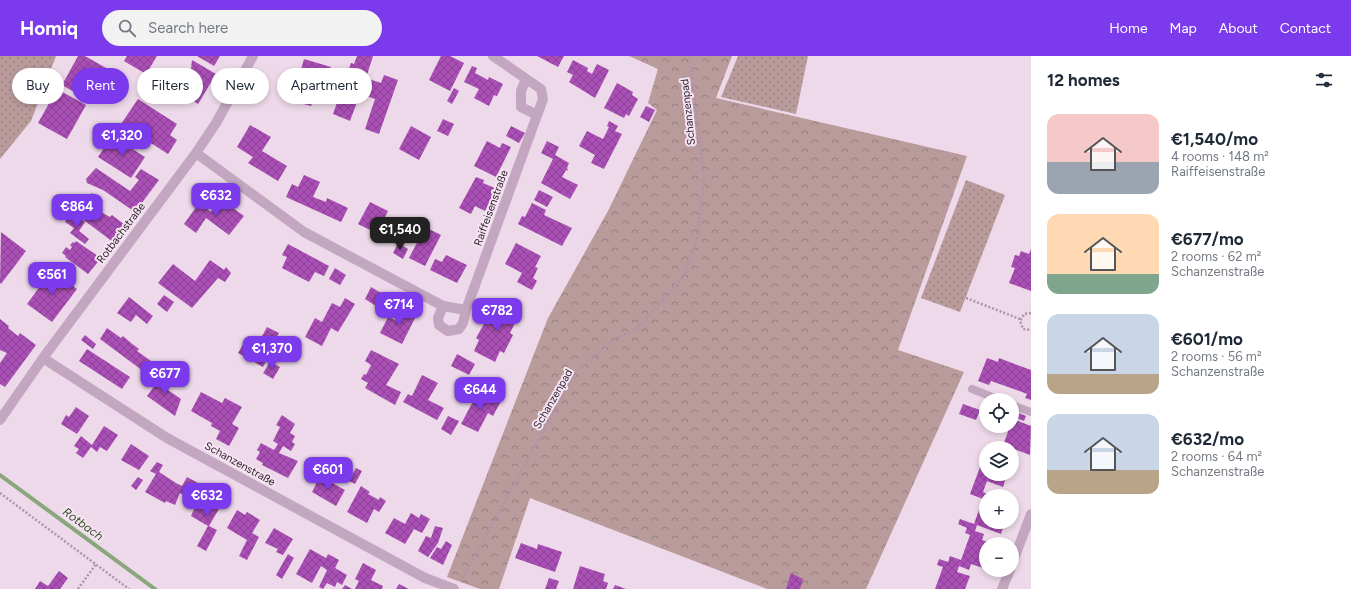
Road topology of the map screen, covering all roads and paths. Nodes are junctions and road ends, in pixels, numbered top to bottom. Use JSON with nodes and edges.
{"nodes":[{"id":1,"x":253,"y":56,"type":"edge"},
{"id":2,"x":494,"y":56,"type":"edge"},
{"id":3,"x":690,"y":56,"type":"edge"},
{"id":4,"x":526,"y":79,"type":"junction"},
{"id":5,"x":537,"y":115,"type":"junction"},
{"id":6,"x":196,"y":153,"type":"junction"},
{"id":7,"x":966,"y":298,"type":"dead end"},
{"id":8,"x":443,"y":306,"type":"junction"},
{"id":9,"x":466,"y":310,"type":"junction"},
{"id":10,"x":1031,"y":313,"type":"edge"},
{"id":11,"x":1020,"y":319,"type":"junction"},
{"id":12,"x":1031,"y":330,"type":"edge"},
{"id":13,"x":42,"y":358,"type":"junction"},
{"id":14,"x":972,"y":389,"type":"dead end"},
{"id":15,"x":982,"y":393,"type":"edge"},
{"id":16,"x":1019,"y":408,"type":"edge"},
{"id":17,"x":1031,"y":412,"type":"edge"},
{"id":18,"x":0,"y":420,"type":"edge"},
{"id":19,"x":0,"y":493,"type":"edge"},
{"id":20,"x":1031,"y":514,"type":"edge"},
{"id":21,"x":1019,"y":546,"type":"edge"},
{"id":22,"x":96,"y":564,"type":"junction"},
{"id":23,"x":1007,"y":577,"type":"edge"},
{"id":24,"x":457,"y":587,"type":"edge"},
{"id":25,"x":78,"y":589,"type":"edge"},
{"id":26,"x":129,"y":589,"type":"edge"},
{"id":27,"x":1002,"y":589,"type":"edge"}],
"edges":[{"from":1,"to":6,"type":"street","name":"Rotbachstraße"},
{"from":2,"to":4,"type":"street","name":"Raiffeisenstraße"},
{"from":3,"to":24,"type":"path","name":"Schanzenpad"},
{"from":4,"to":5,"type":"street","name":"Raiffeisenstraße"},
{"from":4,"to":5,"type":"street"},
{"from":5,"to":9,"type":"street","name":"Raiffeisenstraße"},
{"from":6,"to":8,"type":"street"},
{"from":6,"to":13,"type":"street","name":"Rotbachstraße"},
{"from":7,"to":11,"type":"path"},
{"from":8,"to":9,"type":"street"},
{"from":8,"to":9,"type":"street","name":"Raiffeisenstraße"},
{"from":10,"to":11,"type":"path"},
{"from":11,"to":12,"type":"path"},
{"from":13,"to":18,"type":"street","name":"Rotbachstraße"},
{"from":13,"to":24,"type":"street","name":"Schanzenstraße"},
{"from":14,"to":15,"type":"lane"},
{"from":16,"to":17,"type":"lane"},
{"from":19,"to":22,"type":"path"},
{"from":20,"to":21,"type":"street"},
{"from":22,"to":25,"type":"path"},
{"from":22,"to":26,"type":"path"},
{"from":23,"to":27,"type":"street"}]}
